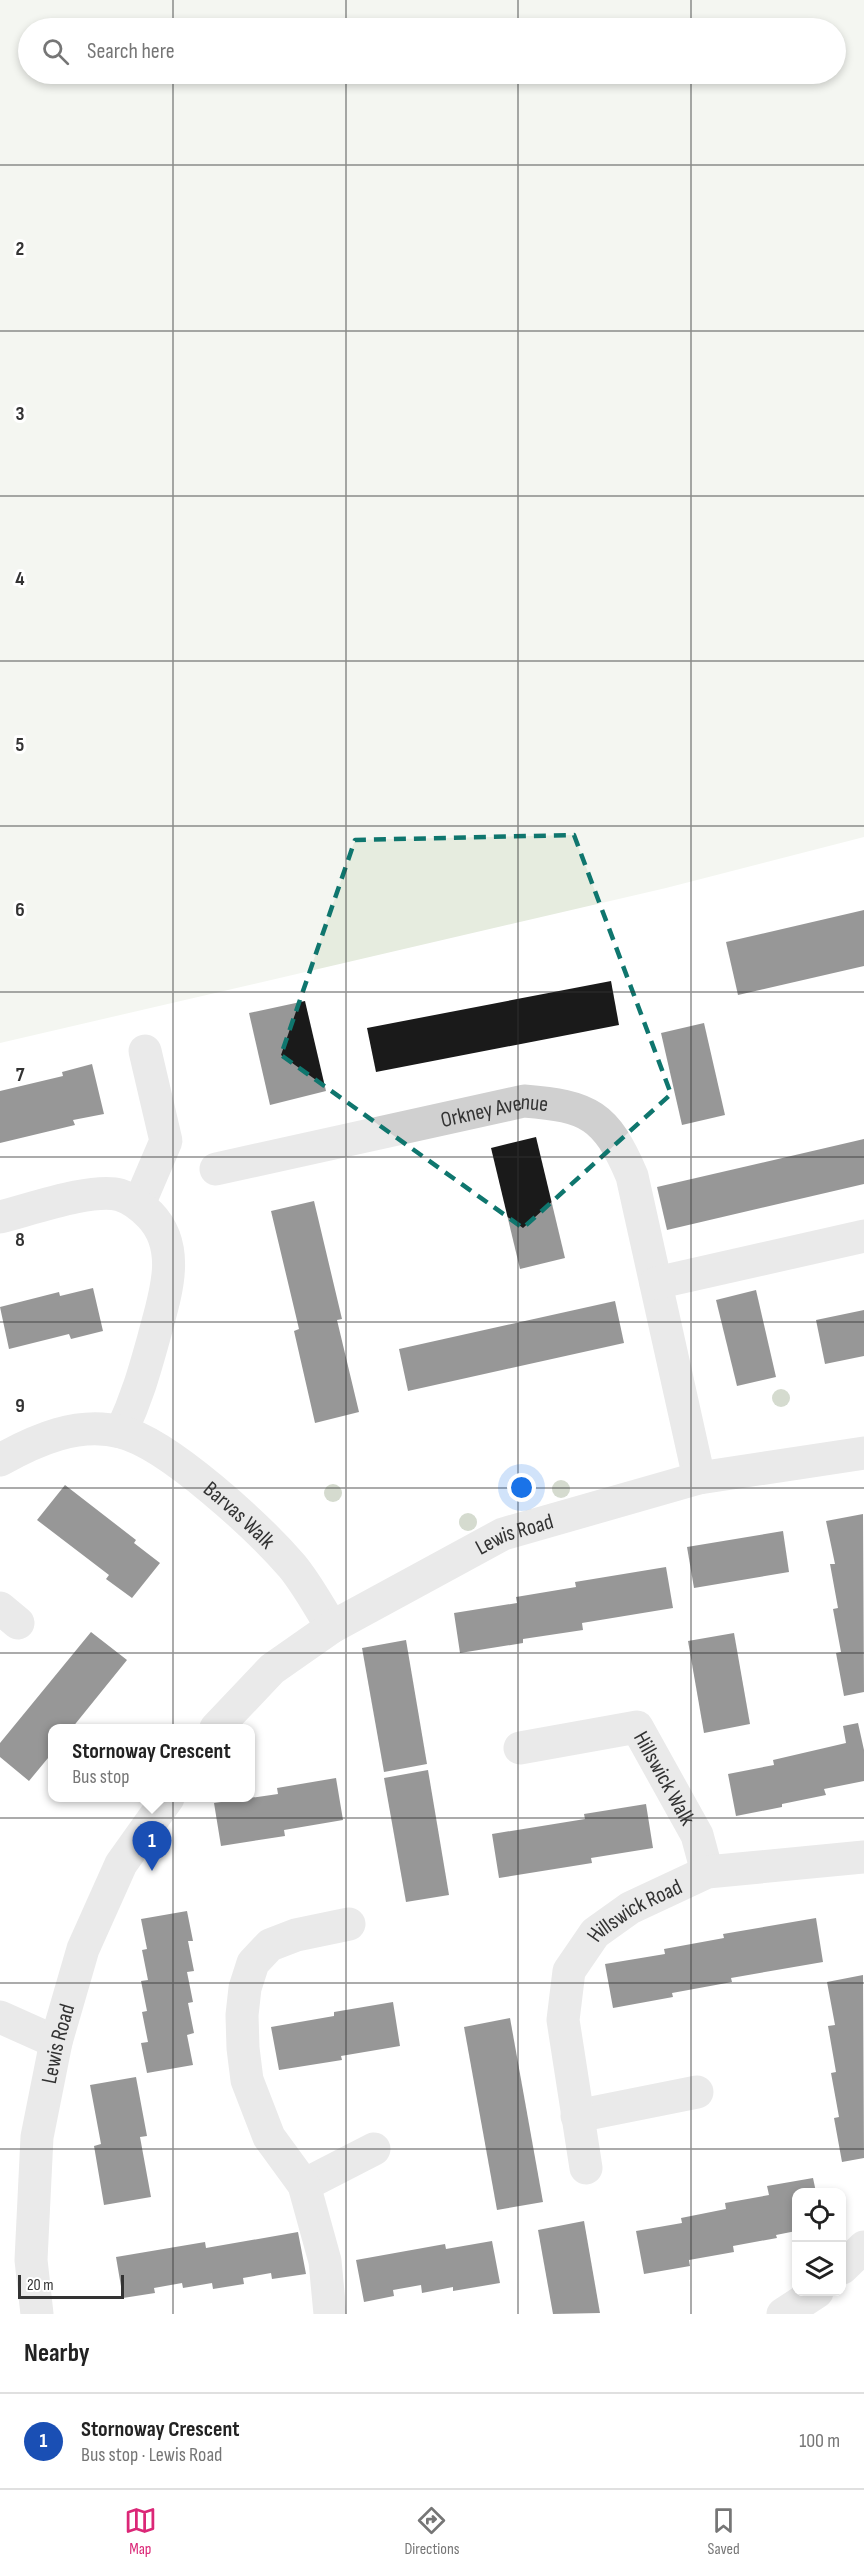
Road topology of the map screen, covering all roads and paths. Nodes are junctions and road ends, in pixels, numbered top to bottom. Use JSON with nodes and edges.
{"nodes":[{"id":1,"x":145,"y":1051,"type":"dead end"},
{"id":2,"x":216,"y":1169,"type":"dead end"},
{"id":3,"x":139,"y":1204,"type":"junction"},
{"id":4,"x":0,"y":1217,"type":"edge"},
{"id":5,"x":864,"y":1236,"type":"edge"},
{"id":6,"x":656,"y":1284,"type":"junction"},
{"id":7,"x":121,"y":1432,"type":"junction"},
{"id":8,"x":864,"y":1453,"type":"edge"},
{"id":9,"x":0,"y":1460,"type":"edge"},
{"id":10,"x":699,"y":1478,"type":"junction"},
{"id":11,"x":332,"y":1627,"type":"junction"},
{"id":12,"x":220,"y":1724,"type":"edge"},
{"id":13,"x":520,"y":1748,"type":"dead end"},
{"id":14,"x":164,"y":1802,"type":"edge"},
{"id":15,"x":864,"y":1857,"type":"edge"},
{"id":16,"x":707,"y":1872,"type":"junction"},
{"id":17,"x":349,"y":1924,"type":"dead end"},
{"id":18,"x":0,"y":2017,"type":"edge"},
{"id":19,"x":56,"y":2042,"type":"junction"},
{"id":20,"x":697,"y":2092,"type":"dead end"},
{"id":21,"x":578,"y":2116,"type":"junction"},
{"id":22,"x":374,"y":2149,"type":"dead end"},
{"id":23,"x":586,"y":2168,"type":"dead end"},
{"id":24,"x":304,"y":2185,"type":"junction"},
{"id":25,"x":864,"y":2247,"type":"edge"},
{"id":26,"x":846,"y":2264,"type":"edge"},
{"id":27,"x":819,"y":2301,"type":"edge"},
{"id":28,"x":37,"y":2314,"type":"edge"},
{"id":29,"x":330,"y":2314,"type":"edge"},
{"id":30,"x":783,"y":2314,"type":"edge"}],
"edges":[{"from":1,"to":3,"type":"street"},
{"from":2,"to":6,"type":"street","name":"Orkney Avenue"},
{"from":3,"to":4,"type":"street"},
{"from":3,"to":7,"type":"street"},
{"from":5,"to":6,"type":"street"},
{"from":6,"to":10,"type":"street","name":"Orkney Avenue"},
{"from":7,"to":9,"type":"street","name":"Barvas Walk"},
{"from":7,"to":11,"type":"street","name":"Barvas Walk"},
{"from":8,"to":10,"type":"street","name":"Lewis Road"},
{"from":10,"to":11,"type":"street","name":"Lewis Road"},
{"from":11,"to":12,"type":"street","name":"Lewis Road"},
{"from":13,"to":16,"type":"street","name":"Hillswick Walk"},
{"from":14,"to":19,"type":"street","name":"Lewis Road"},
{"from":15,"to":16,"type":"street","name":"Hillswick Road"},
{"from":16,"to":21,"type":"street","name":"Hillswick Road"},
{"from":17,"to":24,"type":"street"},
{"from":18,"to":19,"type":"street"},
{"from":19,"to":28,"type":"street","name":"Lewis Road"},
{"from":20,"to":21,"type":"street"},
{"from":21,"to":23,"type":"street","name":"Hillswick Road"},
{"from":22,"to":24,"type":"street"},
{"from":24,"to":29,"type":"street"},
{"from":25,"to":26,"type":"street"},
{"from":27,"to":30,"type":"street"}]}
